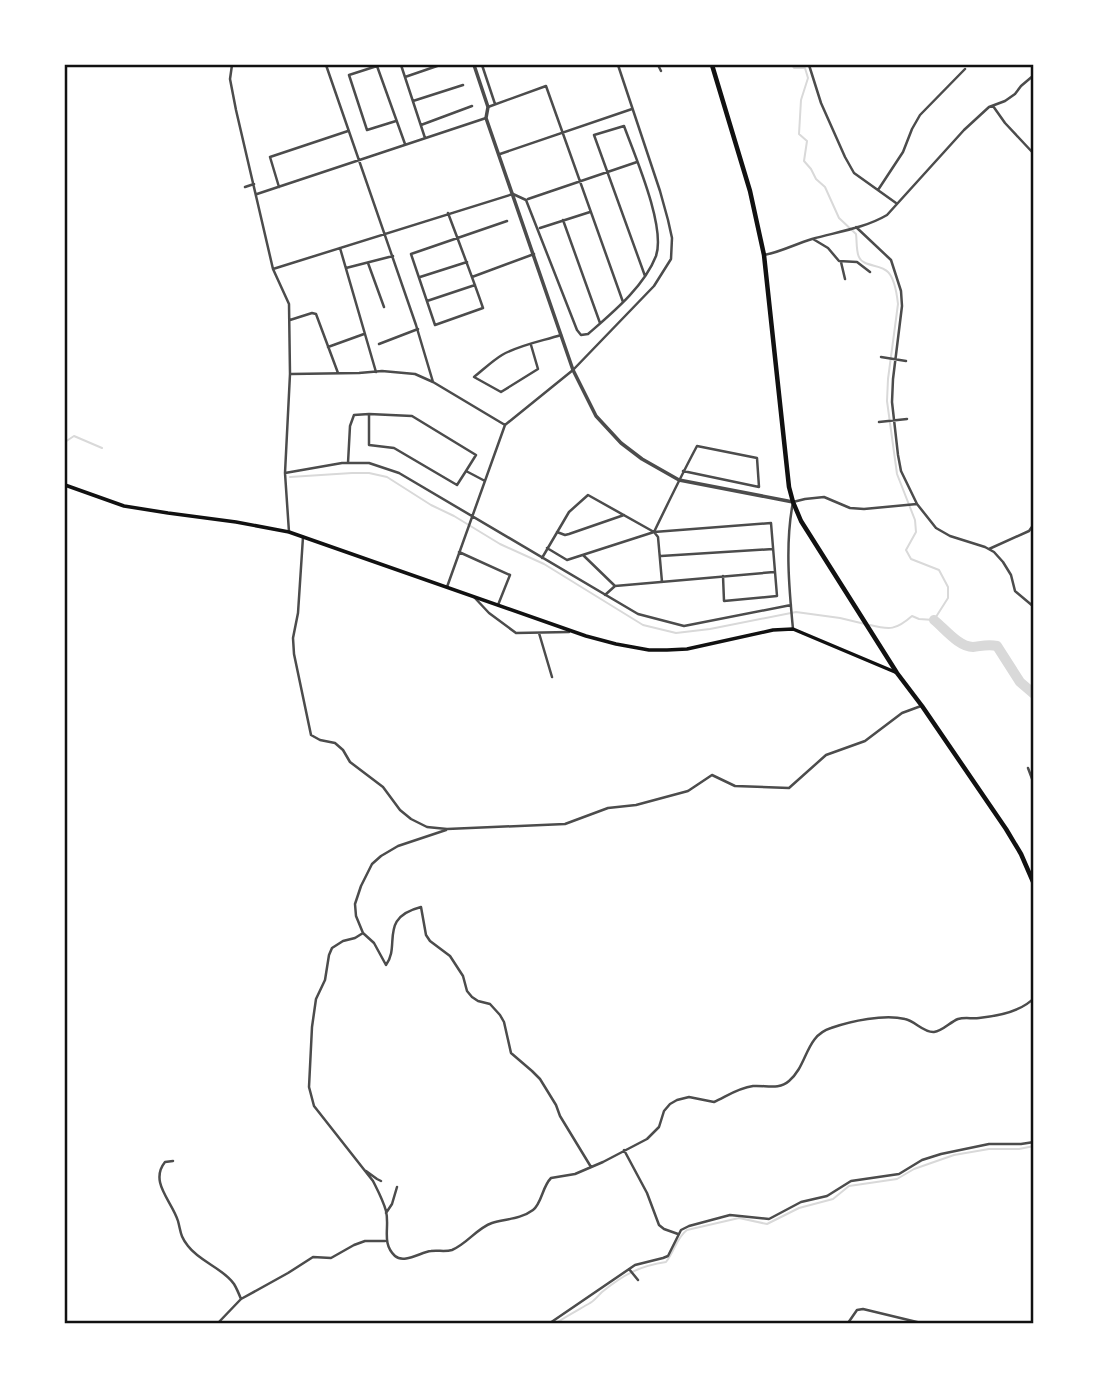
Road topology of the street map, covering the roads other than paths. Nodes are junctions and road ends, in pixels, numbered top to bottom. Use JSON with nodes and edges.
{"nodes":[{"id":1,"x":232,"y":65,"type":"edge"},
{"id":2,"x":326,"y":65,"type":"edge"},
{"id":3,"x":401,"y":65,"type":"edge"},
{"id":4,"x":440,"y":65,"type":"edge"},
{"id":5,"x":474,"y":65,"type":"edge"},
{"id":6,"x":482,"y":65,"type":"edge"},
{"id":7,"x":618,"y":65,"type":"edge"},
{"id":8,"x":658,"y":65,"type":"edge"},
{"id":9,"x":712,"y":65,"type":"edge"},
{"id":10,"x":809,"y":65,"type":"edge"},
{"id":11,"x":965,"y":69,"type":"dead end"},
{"id":12,"x":661,"y":71,"type":"dead end"},
{"id":13,"x":1034,"y":75,"type":"edge"},
{"id":14,"x":405,"y":77,"type":"junction"},
{"id":15,"x":463,"y":85,"type":"dead end"},
{"id":16,"x":413,"y":101,"type":"junction"},
{"id":17,"x":495,"y":104,"type":"junction"},
{"id":18,"x":472,"y":106,"type":"dead end"},
{"id":19,"x":993,"y":106,"type":"junction"},
{"id":20,"x":488,"y":107,"type":"junction"},
{"id":21,"x":632,"y":108,"type":"junction"},
{"id":22,"x":486,"y":118,"type":"junction"},
{"id":23,"x":396,"y":121,"type":"junction"},
{"id":24,"x":421,"y":125,"type":"junction"},
{"id":25,"x":349,"y":131,"type":"junction"},
{"id":26,"x":562,"y":133,"type":"junction"},
{"id":27,"x":425,"y":138,"type":"junction"},
{"id":28,"x":405,"y":145,"type":"junction"},
{"id":29,"x":1034,"y":154,"type":"edge"},
{"id":30,"x":498,"y":155,"type":"junction"},
{"id":31,"x":359,"y":159,"type":"junction"},
{"id":32,"x":637,"y":162,"type":"junction"},
{"id":33,"x":608,"y":172,"type":"junction"},
{"id":34,"x":579,"y":181,"type":"junction"},
{"id":35,"x":254,"y":184,"type":"junction"},
{"id":36,"x":245,"y":187,"type":"dead end"},
{"id":37,"x":279,"y":187,"type":"junction"},
{"id":38,"x":877,"y":191,"type":"junction"},
{"id":39,"x":256,"y":194,"type":"junction"},
{"id":40,"x":513,"y":194,"type":"junction"},
{"id":41,"x":526,"y":200,"type":"junction"},
{"id":42,"x":897,"y":203,"type":"junction"},
{"id":43,"x":590,"y":212,"type":"junction"},
{"id":44,"x":448,"y":213,"type":"junction"},
{"id":45,"x":563,"y":220,"type":"junction"},
{"id":46,"x":507,"y":221,"type":"dead end"},
{"id":47,"x":856,"y":227,"type":"junction"},
{"id":48,"x":538,"y":229,"type":"junction"},
{"id":49,"x":384,"y":234,"type":"junction"},
{"id":50,"x":458,"y":239,"type":"junction"},
{"id":51,"x":813,"y":239,"type":"junction"},
{"id":52,"x":340,"y":248,"type":"junction"},
{"id":53,"x":534,"y":254,"type":"junction"},
{"id":54,"x":393,"y":256,"type":"junction"},
{"id":55,"x":764,"y":256,"type":"junction"},
{"id":56,"x":840,"y":261,"type":"junction"},
{"id":57,"x":368,"y":262,"type":"junction"},
{"id":58,"x":467,"y":262,"type":"junction"},
{"id":59,"x":346,"y":268,"type":"junction"},
{"id":60,"x":273,"y":269,"type":"junction"},
{"id":61,"x":870,"y":272,"type":"dead end"},
{"id":62,"x":645,"y":276,"type":"junction"},
{"id":63,"x":472,"y":277,"type":"junction"},
{"id":64,"x":419,"y":278,"type":"junction"},
{"id":65,"x":845,"y":279,"type":"dead end"},
{"id":66,"x":475,"y":285,"type":"junction"},
{"id":67,"x":427,"y":301,"type":"junction"},
{"id":68,"x":623,"y":302,"type":"junction"},
{"id":69,"x":384,"y":307,"type":"dead end"},
{"id":70,"x":290,"y":320,"type":"junction"},
{"id":71,"x":600,"y":323,"type":"junction"},
{"id":72,"x":418,"y":328,"type":"junction"},
{"id":73,"x":365,"y":334,"type":"junction"},
{"id":74,"x":562,"y":335,"type":"junction"},
{"id":75,"x":379,"y":344,"type":"dead end"},
{"id":76,"x":531,"y":345,"type":"junction"},
{"id":77,"x":328,"y":347,"type":"junction"},
{"id":78,"x":881,"y":357,"type":"dead end"},
{"id":79,"x":906,"y":361,"type":"dead end"},
{"id":80,"x":573,"y":370,"type":"junction"},
{"id":81,"x":376,"y":372,"type":"junction"},
{"id":82,"x":338,"y":373,"type":"junction"},
{"id":83,"x":290,"y":374,"type":"junction"},
{"id":84,"x":433,"y":382,"type":"junction"},
{"id":85,"x":369,"y":414,"type":"junction"},
{"id":86,"x":907,"y":419,"type":"dead end"},
{"id":87,"x":880,"y":422,"type":"dead end"},
{"id":88,"x":505,"y":425,"type":"junction"},
{"id":89,"x":348,"y":463,"type":"junction"},
{"id":90,"x":467,"y":471,"type":"junction"},
{"id":91,"x":683,"y":471,"type":"junction"},
{"id":92,"x":285,"y":473,"type":"junction"},
{"id":93,"x":678,"y":480,"type":"junction"},
{"id":94,"x":485,"y":481,"type":"junction"},
{"id":95,"x":65,"y":485,"type":"edge"},
{"id":96,"x":793,"y":502,"type":"junction"},
{"id":97,"x":917,"y":504,"type":"junction"},
{"id":98,"x":624,"y":515,"type":"junction"},
{"id":99,"x":472,"y":516,"type":"junction"},
{"id":100,"x":1034,"y":524,"type":"edge"},
{"id":101,"x":289,"y":532,"type":"junction"},
{"id":102,"x":557,"y":532,"type":"junction"},
{"id":103,"x":654,"y":532,"type":"junction"},
{"id":104,"x":303,"y":537,"type":"junction"},
{"id":105,"x":547,"y":548,"type":"junction"},
{"id":106,"x":773,"y":549,"type":"junction"},
{"id":107,"x":989,"y":549,"type":"junction"},
{"id":108,"x":459,"y":552,"type":"junction"},
{"id":109,"x":583,"y":555,"type":"junction"},
{"id":110,"x":660,"y":556,"type":"junction"},
{"id":111,"x":542,"y":558,"type":"junction"},
{"id":112,"x":774,"y":572,"type":"junction"},
{"id":113,"x":723,"y":576,"type":"junction"},
{"id":114,"x":662,"y":582,"type":"junction"},
{"id":115,"x":615,"y":586,"type":"junction"},
{"id":116,"x":447,"y":587,"type":"junction"},
{"id":117,"x":605,"y":595,"type":"junction"},
{"id":118,"x":473,"y":596,"type":"junction"},
{"id":119,"x":498,"y":605,"type":"junction"},
{"id":120,"x":791,"y":605,"type":"junction"},
{"id":121,"x":1034,"y":607,"type":"edge"},
{"id":122,"x":793,"y":629,"type":"junction"},
{"id":123,"x":572,"y":632,"type":"junction"},
{"id":124,"x":539,"y":633,"type":"junction"},
{"id":125,"x":897,"y":673,"type":"junction"},
{"id":126,"x":552,"y":677,"type":"dead end"},
{"id":127,"x":922,"y":706,"type":"junction"},
{"id":128,"x":1028,"y":768,"type":"dead end"},
{"id":129,"x":1034,"y":784,"type":"edge"},
{"id":130,"x":447,"y":829,"type":"junction"},
{"id":131,"x":1034,"y":884,"type":"edge"},
{"id":132,"x":363,"y":933,"type":"junction"},
{"id":133,"x":1034,"y":998,"type":"edge"},
{"id":134,"x":1034,"y":1142,"type":"edge"},
{"id":135,"x":624,"y":1150,"type":"junction"},
{"id":136,"x":173,"y":1161,"type":"dead end"},
{"id":137,"x":591,"y":1167,"type":"junction"},
{"id":138,"x":363,"y":1169,"type":"junction"},
{"id":139,"x":382,"y":1181,"type":"dead end"},
{"id":140,"x":397,"y":1187,"type":"dead end"},
{"id":141,"x":386,"y":1213,"type":"junction"},
{"id":142,"x":678,"y":1234,"type":"junction"},
{"id":143,"x":385,"y":1241,"type":"junction"},
{"id":144,"x":631,"y":1271,"type":"junction"},
{"id":145,"x":638,"y":1280,"type":"dead end"},
{"id":146,"x":241,"y":1299,"type":"junction"},
{"id":147,"x":218,"y":1323,"type":"edge"},
{"id":148,"x":550,"y":1323,"type":"edge"},
{"id":149,"x":848,"y":1323,"type":"edge"},
{"id":150,"x":921,"y":1323,"type":"edge"}],
"edges":[{"from":1,"to":35,"type":"street"},
{"from":2,"to":25,"type":"street"},
{"from":3,"to":14,"type":"street"},
{"from":4,"to":14,"type":"street"},
{"from":5,"to":20,"type":"street"},
{"from":6,"to":17,"type":"street"},
{"from":7,"to":21,"type":"street"},
{"from":8,"to":12,"type":"street"},
{"from":9,"to":55,"type":"main road"},
{"from":10,"to":38,"type":"street"},
{"from":11,"to":38,"type":"street"},
{"from":13,"to":19,"type":"street"},
{"from":14,"to":16,"type":"street"},
{"from":15,"to":16,"type":"street"},
{"from":16,"to":24,"type":"street"},
{"from":17,"to":20,"type":"street"},
{"from":17,"to":26,"type":"street"},
{"from":18,"to":24,"type":"street"},
{"from":19,"to":29,"type":"street"},
{"from":19,"to":42,"type":"street"},
{"from":20,"to":22,"type":"street"},
{"from":21,"to":26,"type":"street"},
{"from":21,"to":80,"type":"street"},
{"from":22,"to":27,"type":"street"},
{"from":22,"to":30,"type":"street"},
{"from":23,"to":23,"type":"street"},
{"from":23,"to":28,"type":"street"},
{"from":24,"to":27,"type":"street"},
{"from":25,"to":31,"type":"street"},
{"from":25,"to":37,"type":"street"},
{"from":26,"to":30,"type":"street"},
{"from":26,"to":34,"type":"street"},
{"from":27,"to":28,"type":"street"},
{"from":28,"to":31,"type":"street"},
{"from":30,"to":40,"type":"street"},
{"from":31,"to":37,"type":"street"},
{"from":31,"to":49,"type":"street"},
{"from":32,"to":33,"type":"street"},
{"from":32,"to":33,"type":"street"},
{"from":32,"to":62,"type":"street"},
{"from":33,"to":34,"type":"street"},
{"from":33,"to":62,"type":"street"},
{"from":34,"to":41,"type":"street"},
{"from":34,"to":43,"type":"street"},
{"from":35,"to":36,"type":"street"},
{"from":35,"to":39,"type":"street"},
{"from":37,"to":39,"type":"street"},
{"from":38,"to":42,"type":"street"},
{"from":39,"to":60,"type":"street"},
{"from":40,"to":41,"type":"street"},
{"from":40,"to":44,"type":"street"},
{"from":40,"to":53,"type":"street"},
{"from":41,"to":48,"type":"street"},
{"from":42,"to":47,"type":"street"},
{"from":43,"to":45,"type":"street"},
{"from":43,"to":68,"type":"street"},
{"from":44,"to":49,"type":"street"},
{"from":44,"to":50,"type":"street"},
{"from":45,"to":48,"type":"street"},
{"from":45,"to":71,"type":"street"},
{"from":46,"to":50,"type":"street"},
{"from":47,"to":51,"type":"street"},
{"from":47,"to":97,"type":"street"},
{"from":48,"to":71,"type":"street"},
{"from":49,"to":52,"type":"street"},
{"from":49,"to":54,"type":"street"},
{"from":50,"to":58,"type":"street"},
{"from":50,"to":64,"type":"street"},
{"from":51,"to":55,"type":"street"},
{"from":51,"to":56,"type":"street"},
{"from":52,"to":59,"type":"street"},
{"from":52,"to":60,"type":"street"},
{"from":53,"to":63,"type":"street"},
{"from":53,"to":74,"type":"street"},
{"from":54,"to":57,"type":"street"},
{"from":54,"to":72,"type":"street"},
{"from":55,"to":96,"type":"main road"},
{"from":56,"to":61,"type":"street"},
{"from":56,"to":65,"type":"street"},
{"from":57,"to":59,"type":"street"},
{"from":57,"to":69,"type":"street"},
{"from":58,"to":63,"type":"street"},
{"from":58,"to":64,"type":"street"},
{"from":59,"to":73,"type":"street"},
{"from":60,"to":70,"type":"street"},
{"from":62,"to":68,"type":"street"},
{"from":63,"to":66,"type":"street"},
{"from":64,"to":67,"type":"street"},
{"from":66,"to":67,"type":"street"},
{"from":66,"to":67,"type":"street"},
{"from":68,"to":71,"type":"street"},
{"from":70,"to":77,"type":"street"},
{"from":70,"to":83,"type":"street"},
{"from":72,"to":75,"type":"street"},
{"from":72,"to":84,"type":"street"},
{"from":73,"to":77,"type":"street"},
{"from":73,"to":81,"type":"street"},
{"from":74,"to":76,"type":"street"},
{"from":74,"to":80,"type":"street"},
{"from":76,"to":76,"type":"street"},
{"from":77,"to":82,"type":"street"},
{"from":78,"to":79,"type":"street"},
{"from":80,"to":88,"type":"street"},
{"from":80,"to":93,"type":"street"},
{"from":81,"to":82,"type":"street"},
{"from":81,"to":84,"type":"street"},
{"from":82,"to":83,"type":"street"},
{"from":83,"to":92,"type":"street"},
{"from":84,"to":88,"type":"street"},
{"from":85,"to":89,"type":"street"},
{"from":85,"to":90,"type":"street"},
{"from":85,"to":90,"type":"street"},
{"from":86,"to":87,"type":"street"},
{"from":88,"to":94,"type":"street"},
{"from":89,"to":92,"type":"street"},
{"from":89,"to":99,"type":"street"},
{"from":90,"to":94,"type":"street"},
{"from":91,"to":91,"type":"street"},
{"from":91,"to":93,"type":"street"},
{"from":92,"to":101,"type":"street"},
{"from":93,"to":96,"type":"street"},
{"from":93,"to":103,"type":"street"},
{"from":94,"to":99,"type":"street"},
{"from":95,"to":101,"type":"main road"},
{"from":96,"to":97,"type":"street"},
{"from":96,"to":120,"type":"street"},
{"from":96,"to":125,"type":"main road"},
{"from":97,"to":107,"type":"street"},
{"from":98,"to":102,"type":"street"},
{"from":98,"to":102,"type":"street"},
{"from":98,"to":103,"type":"street"},
{"from":99,"to":108,"type":"street"},
{"from":99,"to":111,"type":"street"},
{"from":100,"to":107,"type":"street"},
{"from":101,"to":104,"type":"main road"},
{"from":102,"to":105,"type":"street"},
{"from":103,"to":106,"type":"street"},
{"from":103,"to":109,"type":"street"},
{"from":103,"to":110,"type":"street"},
{"from":104,"to":116,"type":"main road"},
{"from":104,"to":130,"type":"street"},
{"from":105,"to":109,"type":"street"},
{"from":105,"to":111,"type":"street"},
{"from":106,"to":110,"type":"street"},
{"from":106,"to":112,"type":"street"},
{"from":107,"to":121,"type":"street"},
{"from":108,"to":116,"type":"street"},
{"from":108,"to":119,"type":"street"},
{"from":109,"to":115,"type":"street"},
{"from":110,"to":114,"type":"street"},
{"from":111,"to":117,"type":"street"},
{"from":112,"to":113,"type":"street"},
{"from":112,"to":113,"type":"street"},
{"from":113,"to":114,"type":"street"},
{"from":114,"to":115,"type":"street"},
{"from":115,"to":117,"type":"street"},
{"from":116,"to":118,"type":"main road"},
{"from":117,"to":120,"type":"street"},
{"from":118,"to":119,"type":"main road"},
{"from":118,"to":124,"type":"street"},
{"from":119,"to":123,"type":"main road"},
{"from":120,"to":122,"type":"street"},
{"from":122,"to":123,"type":"main road"},
{"from":122,"to":125,"type":"main road"},
{"from":123,"to":124,"type":"street"},
{"from":124,"to":126,"type":"street"},
{"from":125,"to":127,"type":"main road"},
{"from":127,"to":130,"type":"street"},
{"from":127,"to":131,"type":"main road"},
{"from":128,"to":129,"type":"street"},
{"from":130,"to":132,"type":"street"},
{"from":132,"to":137,"type":"street"},
{"from":132,"to":138,"type":"street"},
{"from":133,"to":135,"type":"street"},
{"from":134,"to":142,"type":"street"},
{"from":135,"to":137,"type":"street"},
{"from":135,"to":142,"type":"street"},
{"from":136,"to":146,"type":"street"},
{"from":137,"to":143,"type":"street"},
{"from":138,"to":139,"type":"street"},
{"from":138,"to":141,"type":"street"},
{"from":140,"to":141,"type":"street"},
{"from":141,"to":143,"type":"street"},
{"from":142,"to":144,"type":"street"},
{"from":143,"to":146,"type":"street"},
{"from":144,"to":145,"type":"street"},
{"from":144,"to":148,"type":"street"},
{"from":146,"to":147,"type":"street"},
{"from":149,"to":150,"type":"street"}]}
